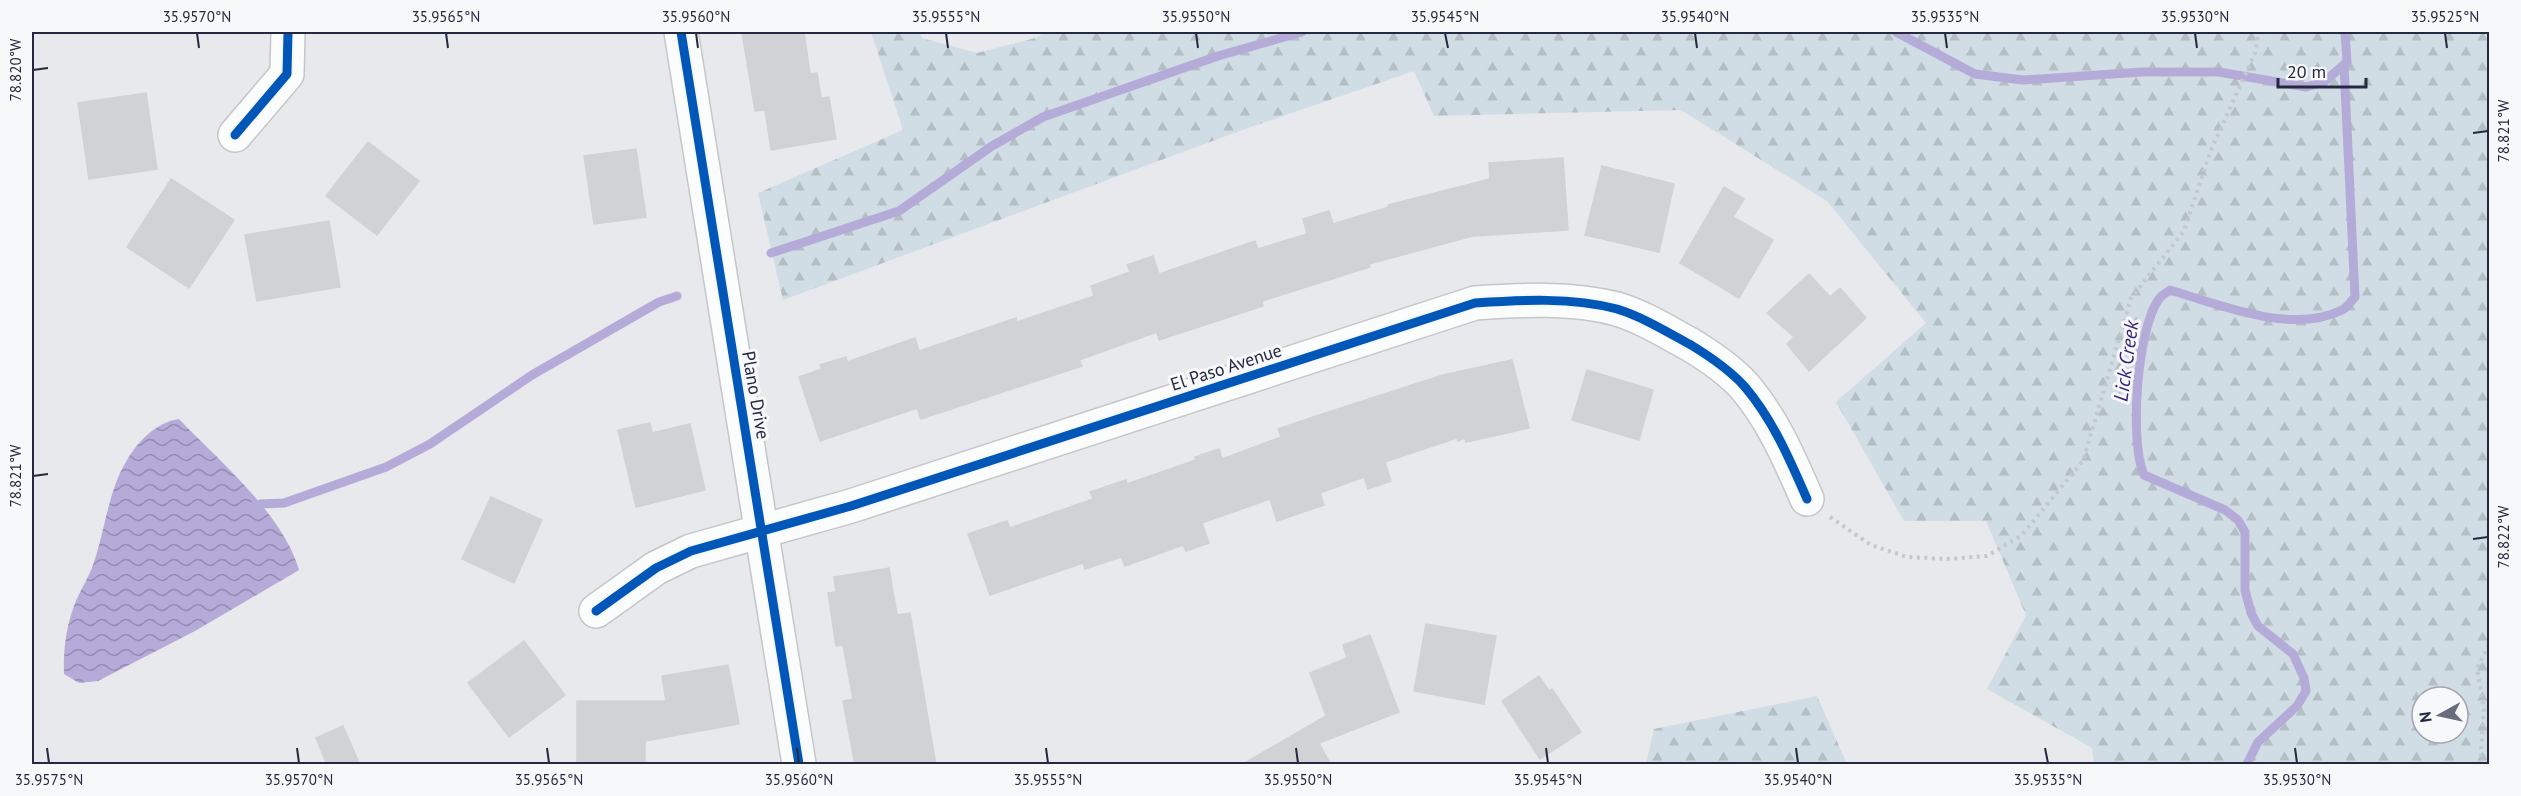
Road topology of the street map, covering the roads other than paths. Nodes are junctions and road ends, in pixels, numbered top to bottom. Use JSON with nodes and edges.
{"nodes":[{"id":1,"x":288,"y":32,"type":"edge"},
{"id":2,"x":681,"y":32,"type":"edge"},
{"id":3,"x":235,"y":135,"type":"dead end"},
{"id":4,"x":1807,"y":499,"type":"road end"},
{"id":5,"x":760,"y":532,"type":"junction"},
{"id":6,"x":596,"y":611,"type":"dead end"},
{"id":7,"x":799,"y":765,"type":"edge"}],
"edges":[{"from":1,"to":3,"type":"street"},
{"from":2,"to":5,"type":"street","name":"Plano Drive"},
{"from":4,"to":5,"type":"street","name":"El Paso Avenue"},
{"from":5,"to":6,"type":"street","name":"El Paso Avenue"},
{"from":5,"to":7,"type":"street","name":"Plano Drive"}]}
